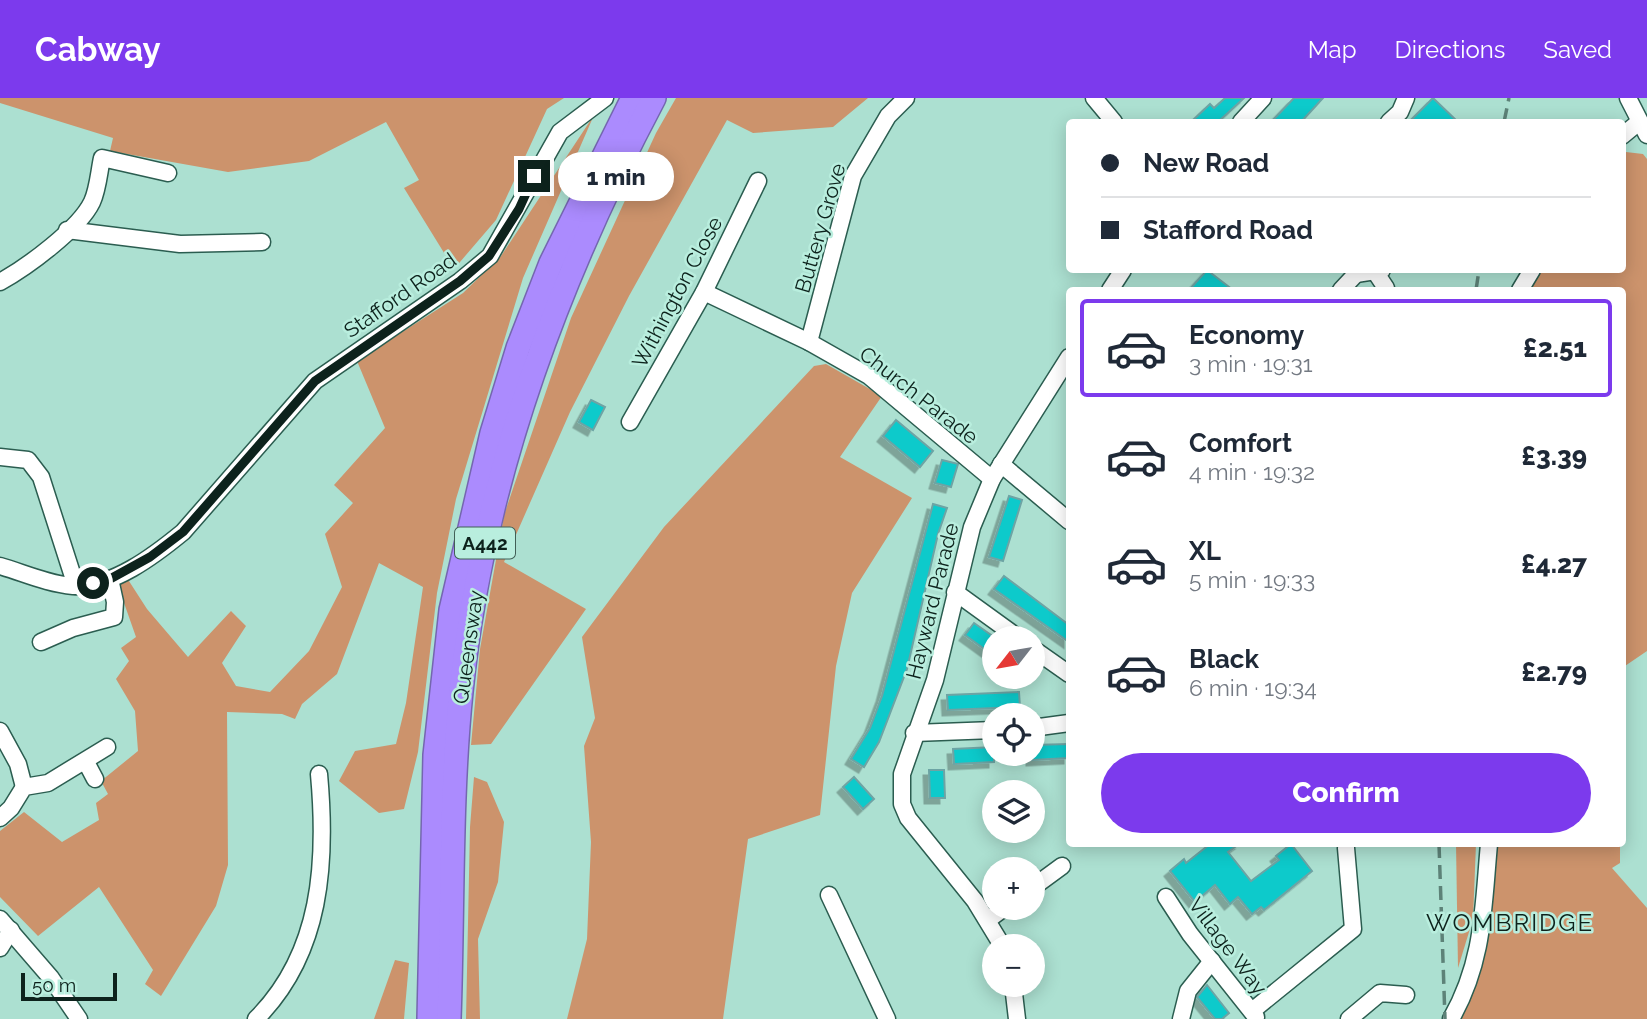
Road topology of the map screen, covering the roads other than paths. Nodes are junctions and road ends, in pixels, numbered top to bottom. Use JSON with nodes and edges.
{"nodes":[{"id":1,"x":633,"y":98,"type":"edge"},
{"id":2,"x":654,"y":98,"type":"edge"},
{"id":3,"x":906,"y":98,"type":"edge"},
{"id":4,"x":1094,"y":98,"type":"edge"},
{"id":5,"x":1263,"y":98,"type":"edge"},
{"id":6,"x":1406,"y":98,"type":"edge"},
{"id":7,"x":1628,"y":98,"type":"edge"},
{"id":8,"x":602,"y":100,"type":"edge"},
{"id":9,"x":1112,"y":119,"type":"edge"},
{"id":10,"x":1244,"y":119,"type":"edge"},
{"id":11,"x":1392,"y":119,"type":"edge"},
{"id":12,"x":1643,"y":128,"type":"edge"},
{"id":13,"x":1626,"y":134,"type":"edge"},
{"id":14,"x":168,"y":173,"type":"dead end"},
{"id":15,"x":758,"y":180,"type":"dead end"},
{"id":16,"x":67,"y":230,"type":"junction"},
{"id":17,"x":253,"y":247,"type":"dead end"},
{"id":18,"x":1354,"y":273,"type":"edge"},
{"id":19,"x":0,"y":282,"type":"edge"},
{"id":20,"x":1343,"y":287,"type":"edge"},
{"id":21,"x":704,"y":292,"type":"junction"},
{"id":22,"x":809,"y":342,"type":"junction"},
{"id":23,"x":1066,"y":362,"type":"edge"},
{"id":24,"x":630,"y":422,"type":"dead end"},
{"id":25,"x":0,"y":457,"type":"edge"},
{"id":26,"x":1002,"y":464,"type":"junction"},
{"id":27,"x":992,"y":479,"type":"junction"},
{"id":28,"x":1066,"y":518,"type":"edge"},
{"id":29,"x":0,"y":566,"type":"edge"},
{"id":30,"x":110,"y":579,"type":"junction"},
{"id":31,"x":76,"y":586,"type":"junction"},
{"id":32,"x":955,"y":593,"type":"junction"},
{"id":33,"x":1002,"y":626,"type":"edge"},
{"id":34,"x":41,"y":642,"type":"dead end"},
{"id":35,"x":1045,"y":657,"type":"edge"},
{"id":36,"x":1066,"y":672,"type":"edge"},
{"id":37,"x":1066,"y":723,"type":"edge"},
{"id":38,"x":1045,"y":726,"type":"edge"},
{"id":39,"x":982,"y":730,"type":"edge"},
{"id":40,"x":0,"y":731,"type":"edge"},
{"id":41,"x":914,"y":733,"type":"junction"},
{"id":42,"x":107,"y":747,"type":"dead end"},
{"id":43,"x":86,"y":762,"type":"junction"},
{"id":44,"x":319,"y":774,"type":"dead end"},
{"id":45,"x":95,"y":779,"type":"dead end"},
{"id":46,"x":24,"y":787,"type":"junction"},
{"id":47,"x":0,"y":818,"type":"edge"},
{"id":48,"x":1489,"y":847,"type":"edge"},
{"id":49,"x":1346,"y":848,"type":"dead end"},
{"id":50,"x":1062,"y":866,"type":"dead end"},
{"id":51,"x":1045,"y":878,"type":"edge"},
{"id":52,"x":829,"y":895,"type":"dead end"},
{"id":53,"x":1166,"y":897,"type":"dead end"},
{"id":54,"x":982,"y":910,"type":"edge"},
{"id":55,"x":6,"y":924,"type":"edge"},
{"id":56,"x":0,"y":948,"type":"edge"},
{"id":57,"x":1212,"y":961,"type":"junction"},
{"id":58,"x":1406,"y":995,"type":"dead end"},
{"id":59,"x":1014,"y":997,"type":"edge"},
{"id":60,"x":1255,"y":1015,"type":"edge"},
{"id":61,"x":79,"y":1019,"type":"edge"},
{"id":62,"x":256,"y":1019,"type":"edge"},
{"id":63,"x":429,"y":1019,"type":"edge"},
{"id":64,"x":449,"y":1019,"type":"edge"},
{"id":65,"x":887,"y":1019,"type":"edge"},
{"id":66,"x":1017,"y":1019,"type":"edge"},
{"id":67,"x":1181,"y":1019,"type":"edge"},
{"id":68,"x":1349,"y":1019,"type":"edge"},
{"id":69,"x":1451,"y":1019,"type":"edge"}],
"edges":[{"from":1,"to":63,"type":"highway","name":"Queensway","number":"A442"},
{"from":2,"to":64,"type":"highway","name":"Queensway","number":"A442"},
{"from":3,"to":22,"type":"street","name":"Buttery Grove"},
{"from":4,"to":9,"type":"street"},
{"from":5,"to":10,"type":"street"},
{"from":6,"to":11,"type":"street"},
{"from":7,"to":12,"type":"street"},
{"from":8,"to":30,"type":"street","name":"Stafford Road"},
{"from":12,"to":13,"type":"street"},
{"from":14,"to":16,"type":"street"},
{"from":15,"to":21,"type":"street","name":"Withington Close"},
{"from":16,"to":17,"type":"street"},
{"from":16,"to":19,"type":"street"},
{"from":18,"to":20,"type":"street"},
{"from":21,"to":22,"type":"street","name":"Church Parade"},
{"from":21,"to":24,"type":"street","name":"Withington Close"},
{"from":22,"to":27,"type":"street","name":"Church Parade"},
{"from":23,"to":26,"type":"street"},
{"from":25,"to":31,"type":"street"},
{"from":26,"to":27,"type":"street","name":"Hayward Parade"},
{"from":26,"to":28,"type":"street"},
{"from":27,"to":32,"type":"street","name":"Hayward Parade"},
{"from":29,"to":31,"type":"street"},
{"from":30,"to":31,"type":"street","name":"Stafford Road"},
{"from":30,"to":34,"type":"street"},
{"from":32,"to":33,"type":"street"},
{"from":32,"to":41,"type":"street","name":"Hayward Parade"},
{"from":35,"to":36,"type":"street"},
{"from":37,"to":38,"type":"street"},
{"from":39,"to":41,"type":"street"},
{"from":40,"to":46,"type":"street"},
{"from":41,"to":54,"type":"street","name":"Hayward Parade"},
{"from":42,"to":43,"type":"street"},
{"from":43,"to":45,"type":"street"},
{"from":43,"to":46,"type":"street"},
{"from":44,"to":62,"type":"street"},
{"from":46,"to":47,"type":"street"},
{"from":48,"to":69,"type":"street"},
{"from":49,"to":60,"type":"street"},
{"from":50,"to":51,"type":"street"},
{"from":52,"to":65,"type":"street"},
{"from":53,"to":57,"type":"street","name":"Village Way"},
{"from":55,"to":56,"type":"street"},
{"from":55,"to":61,"type":"street"},
{"from":57,"to":60,"type":"street","name":"Village Way"},
{"from":57,"to":67,"type":"street"},
{"from":58,"to":68,"type":"street"},
{"from":59,"to":66,"type":"street"}]}
